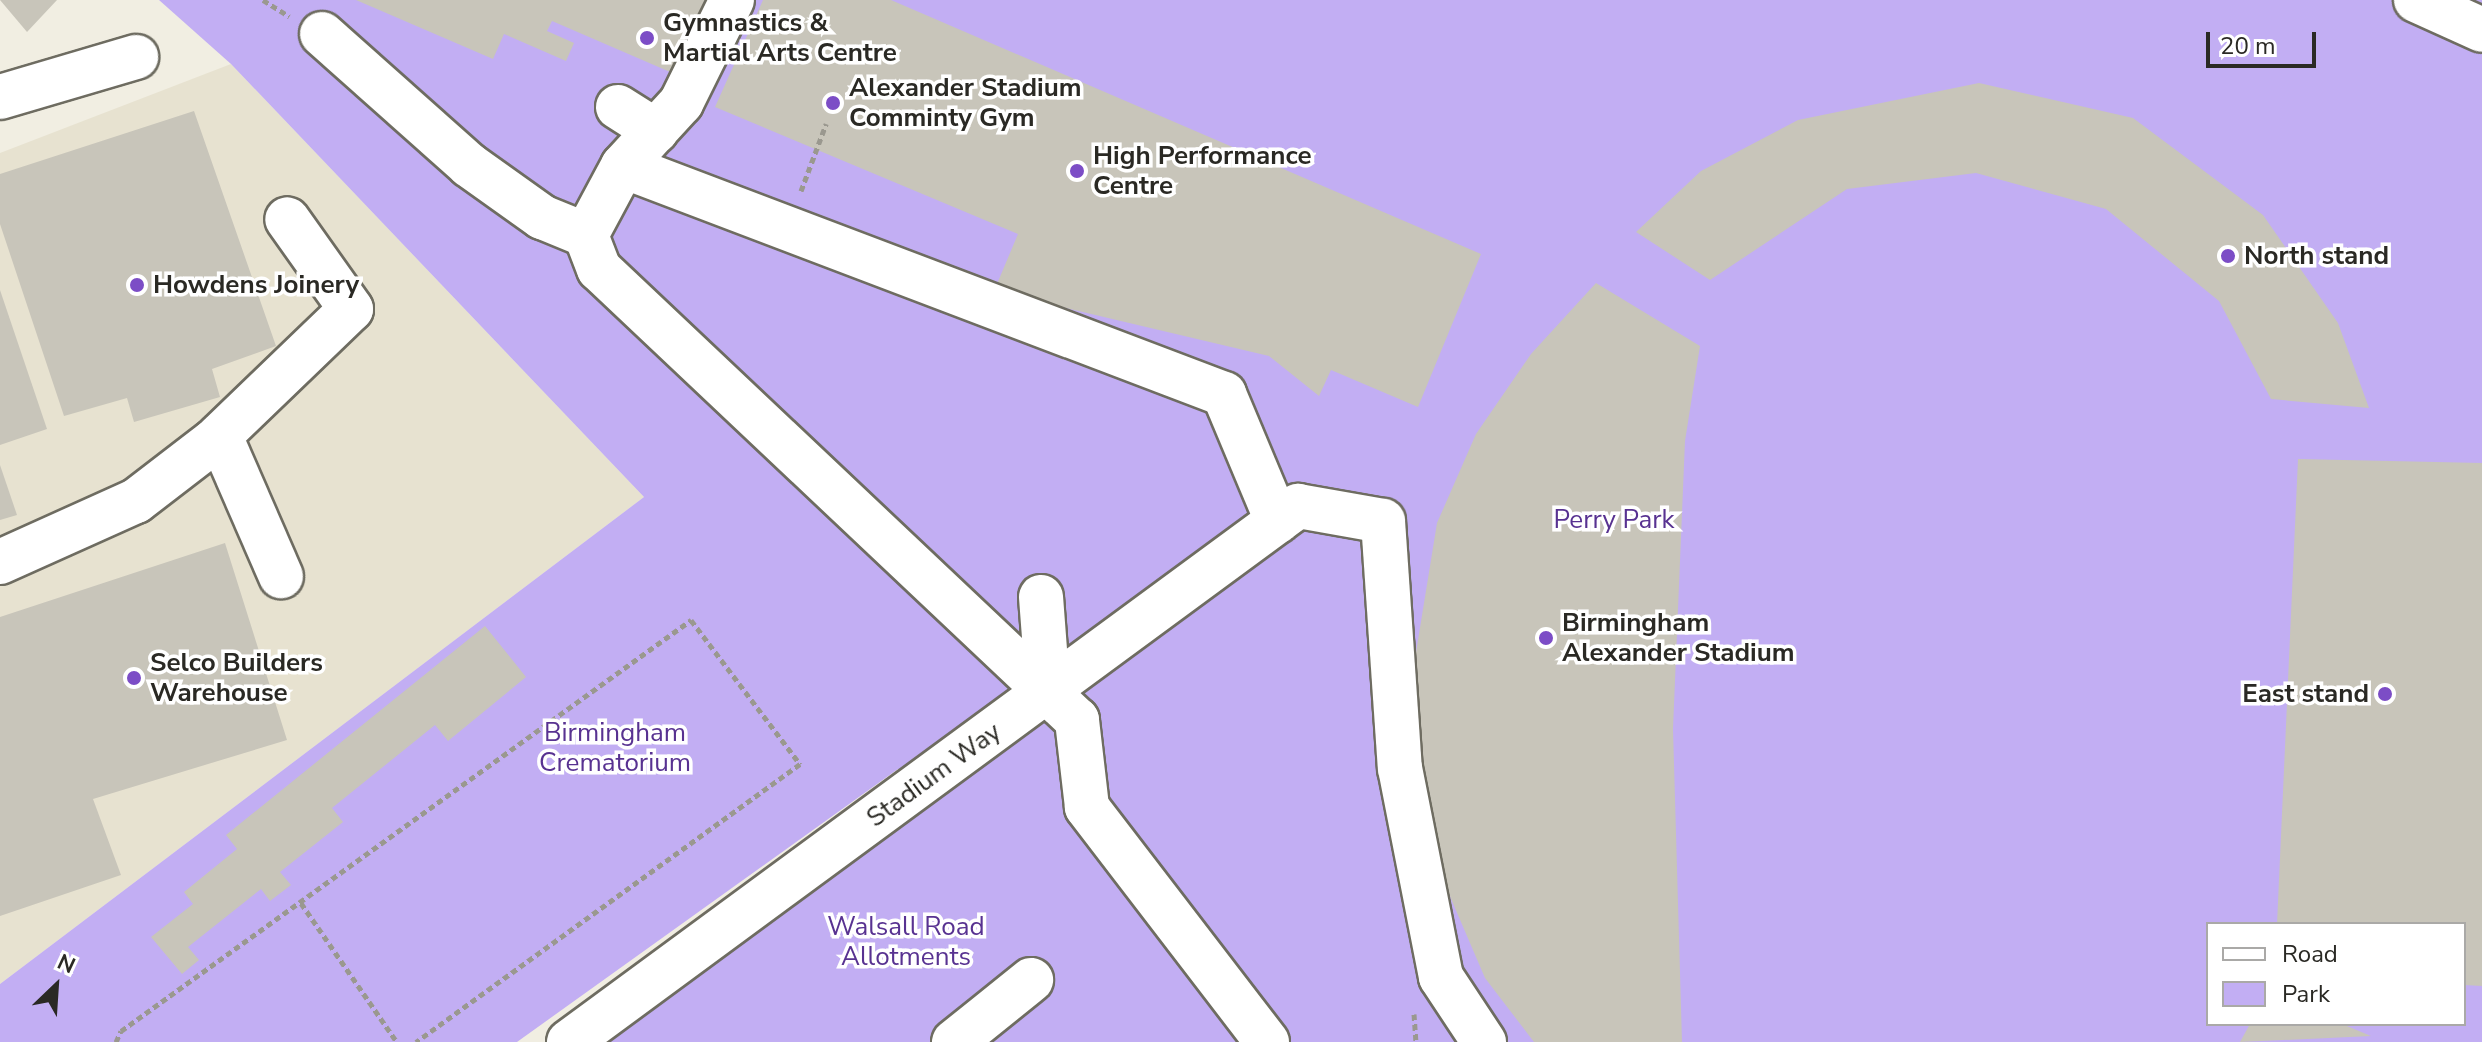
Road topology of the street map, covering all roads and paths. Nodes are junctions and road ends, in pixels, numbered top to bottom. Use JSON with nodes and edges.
{"nodes":[{"id":1,"x":732,"y":0,"type":"edge"},
{"id":2,"x":2416,"y":0,"type":"edge"},
{"id":3,"x":2482,"y":30,"type":"edge"},
{"id":4,"x":322,"y":34,"type":"dead end"},
{"id":5,"x":136,"y":57,"type":"dead end"},
{"id":6,"x":0,"y":97,"type":"edge"},
{"id":7,"x":618,"y":107,"type":"dead end"},
{"id":8,"x":826,"y":124,"type":"dead end"},
{"id":9,"x":656,"y":131,"type":"junction"},
{"id":10,"x":623,"y":166,"type":"junction"},
{"id":11,"x":287,"y":219,"type":"dead end"},
{"id":12,"x":788,"y":227,"type":"junction"},
{"id":13,"x":586,"y":235,"type":"junction"},
{"id":14,"x":220,"y":436,"type":"junction"},
{"id":15,"x":1287,"y":514,"type":"junction"},
{"id":16,"x":0,"y":562,"type":"edge"},
{"id":17,"x":281,"y":576,"type":"dead end"},
{"id":18,"x":1041,"y":597,"type":"dead end"},
{"id":19,"x":1048,"y":691,"type":"junction"},
{"id":20,"x":301,"y":903,"type":"junction"},
{"id":21,"x":1031,"y":980,"type":"dead end"},
{"id":22,"x":116,"y":1042,"type":"edge"},
{"id":23,"x":397,"y":1042,"type":"edge"},
{"id":24,"x":416,"y":1042,"type":"edge"},
{"id":25,"x":569,"y":1042,"type":"edge"},
{"id":26,"x":954,"y":1042,"type":"edge"},
{"id":27,"x":1267,"y":1042,"type":"edge"},
{"id":28,"x":1484,"y":1042,"type":"edge"}],
"edges":[{"from":1,"to":9,"type":"street"},
{"from":2,"to":3,"type":"street"},
{"from":4,"to":13,"type":"street"},
{"from":5,"to":6,"type":"street"},
{"from":7,"to":9,"type":"street"},
{"from":8,"to":12,"type":"path"},
{"from":9,"to":10,"type":"street"},
{"from":10,"to":12,"type":"street"},
{"from":10,"to":13,"type":"street"},
{"from":11,"to":14,"type":"street"},
{"from":12,"to":15,"type":"street"},
{"from":13,"to":19,"type":"street"},
{"from":14,"to":16,"type":"street"},
{"from":14,"to":17,"type":"street"},
{"from":15,"to":19,"type":"street","name":"Stadium Way"},
{"from":15,"to":28,"type":"street"},
{"from":18,"to":19,"type":"street"},
{"from":19,"to":25,"type":"street","name":"Stadium Way"},
{"from":19,"to":27,"type":"street"},
{"from":20,"to":22,"type":"path"},
{"from":20,"to":23,"type":"path"},
{"from":20,"to":24,"type":"path"},
{"from":21,"to":26,"type":"street"}]}
